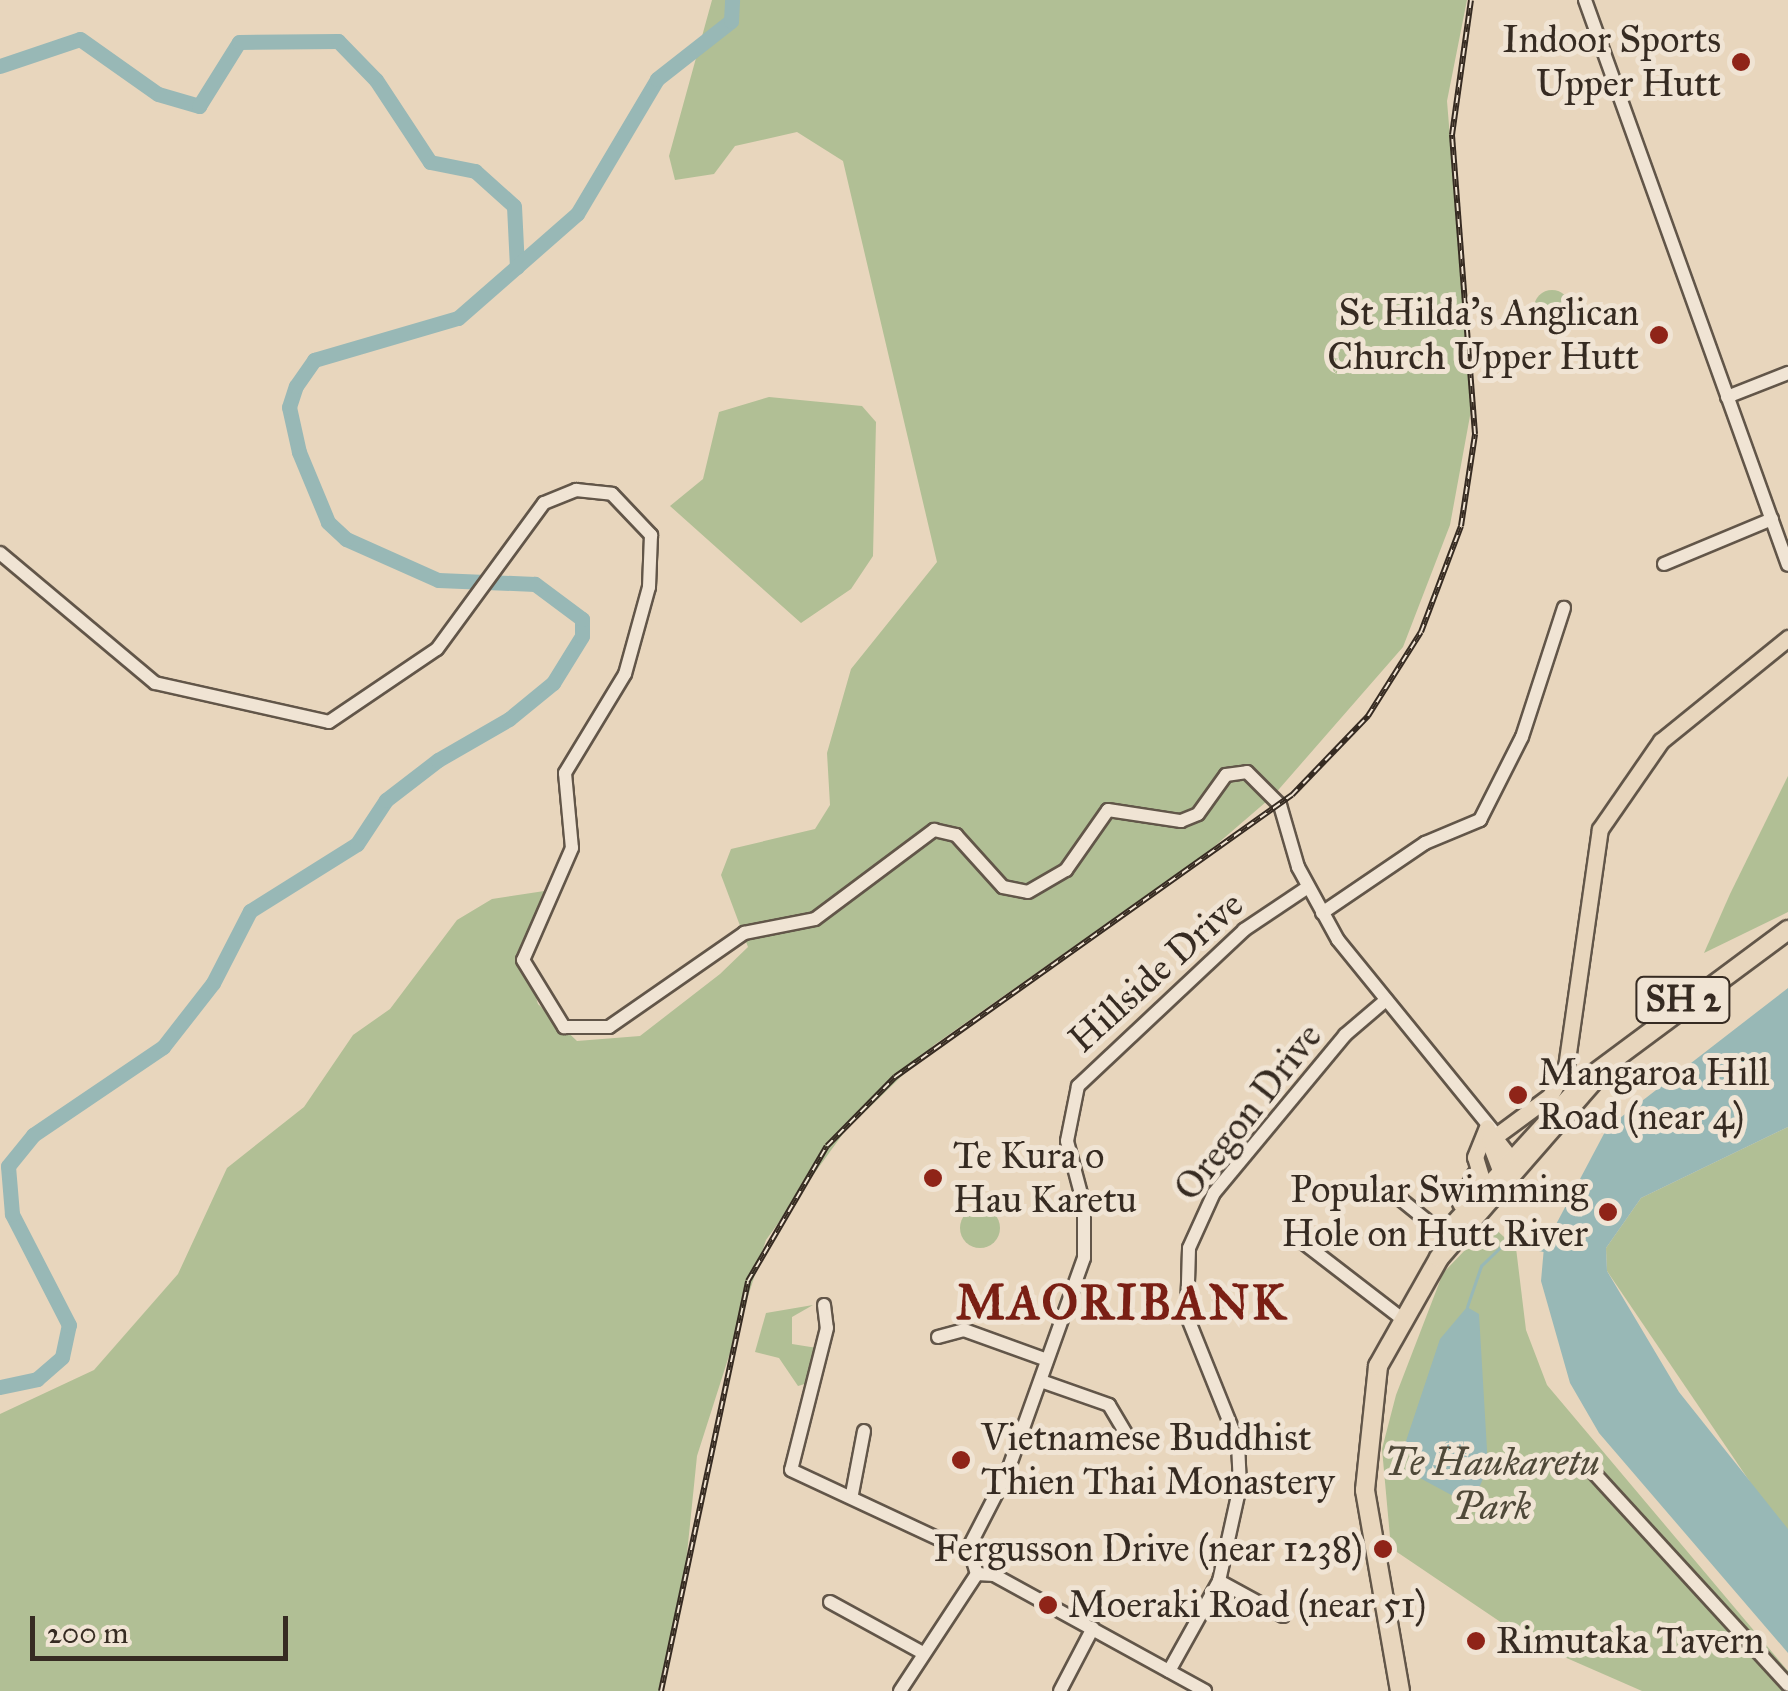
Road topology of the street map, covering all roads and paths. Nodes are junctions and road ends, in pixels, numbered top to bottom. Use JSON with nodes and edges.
{"nodes":[{"id":1,"x":1585,"y":0,"type":"edge"},
{"id":2,"x":1788,"y":373,"type":"edge"},
{"id":3,"x":1726,"y":396,"type":"junction"},
{"id":4,"x":1772,"y":519,"type":"junction"},
{"id":5,"x":0,"y":554,"type":"edge"},
{"id":6,"x":1664,"y":564,"type":"dead end"},
{"id":7,"x":1788,"y":565,"type":"edge"},
{"id":8,"x":1564,"y":608,"type":"dead end"},
{"id":9,"x":1788,"y":638,"type":"edge"},
{"id":10,"x":1308,"y":887,"type":"junction"},
{"id":11,"x":1322,"y":913,"type":"junction"},
{"id":12,"x":1788,"y":930,"type":"edge"},
{"id":13,"x":1386,"y":1000,"type":"junction"},
{"id":14,"x":1603,"y":1070,"type":"junction"},
{"id":15,"x":1492,"y":1132,"type":"junction"},
{"id":16,"x":1510,"y":1160,"type":"junction"},
{"id":17,"x":1493,"y":1184,"type":"junction"},
{"id":18,"x":1388,"y":1189,"type":"dead end"},
{"id":19,"x":1452,"y":1234,"type":"junction"},
{"id":20,"x":1296,"y":1238,"type":"dead end"},
{"id":21,"x":824,"y":1304,"type":"dead end"},
{"id":22,"x":1400,"y":1317,"type":"junction"},
{"id":23,"x":938,"y":1337,"type":"dead end"},
{"id":24,"x":1048,"y":1360,"type":"junction"},
{"id":25,"x":1041,"y":1381,"type":"junction"},
{"id":26,"x":864,"y":1431,"type":"dead end"},
{"id":27,"x":1132,"y":1442,"type":"dead end"},
{"id":28,"x":1584,"y":1462,"type":"dead end"},
{"id":29,"x":852,"y":1494,"type":"junction"},
{"id":30,"x":969,"y":1553,"type":"junction"},
{"id":31,"x":977,"y":1574,"type":"junction"},
{"id":32,"x":1219,"y":1581,"type":"junction"},
{"id":33,"x":830,"y":1602,"type":"dead end"},
{"id":34,"x":1283,"y":1616,"type":"dead end"},
{"id":35,"x":1093,"y":1628,"type":"junction"},
{"id":36,"x":923,"y":1653,"type":"junction"},
{"id":37,"x":1169,"y":1671,"type":"junction"},
{"id":38,"x":1788,"y":1685,"type":"edge"},
{"id":39,"x":900,"y":1691,"type":"edge"},
{"id":40,"x":1060,"y":1691,"type":"edge"},
{"id":41,"x":1205,"y":1691,"type":"edge"},
{"id":42,"x":1400,"y":1691,"type":"edge"}],
"edges":[{"from":1,"to":3,"type":"street"},
{"from":2,"to":3,"type":"street"},
{"from":3,"to":4,"type":"street"},
{"from":4,"to":6,"type":"street"},
{"from":4,"to":7,"type":"street"},
{"from":5,"to":10,"type":"street"},
{"from":8,"to":11,"type":"street"},
{"from":9,"to":15,"type":"main road"},
{"from":10,"to":11,"type":"street"},
{"from":10,"to":24,"type":"street","name":"Hillside Drive"},
{"from":11,"to":13,"type":"street"},
{"from":12,"to":14,"type":"highway","number":"SH 2"},
{"from":13,"to":15,"type":"street"},
{"from":13,"to":32,"type":"street","name":"Oregon Drive"},
{"from":14,"to":16,"type":"highway","number":"SH 2"},
{"from":14,"to":17,"type":"highway","number":"SH 2"},
{"from":15,"to":16,"type":"highway"},
{"from":15,"to":17,"type":"main road"},
{"from":16,"to":17,"type":"highway","number":"SH 2"},
{"from":17,"to":19,"type":"highway","number":"SH 2"},
{"from":17,"to":19,"type":"highway"},
{"from":18,"to":19,"type":"street"},
{"from":19,"to":22,"type":"highway","number":"SH 2"},
{"from":20,"to":22,"type":"street"},
{"from":21,"to":29,"type":"street"},
{"from":22,"to":42,"type":"highway","number":"SH 2"},
{"from":23,"to":24,"type":"street"},
{"from":24,"to":25,"type":"street","name":"Hillside Drive"},
{"from":25,"to":27,"type":"street"},
{"from":25,"to":30,"type":"street","name":"Hillside Drive"},
{"from":26,"to":29,"type":"street"},
{"from":28,"to":38,"type":"street"},
{"from":29,"to":30,"type":"street"},
{"from":30,"to":31,"type":"street"},
{"from":31,"to":35,"type":"street"},
{"from":31,"to":36,"type":"street"},
{"from":32,"to":34,"type":"street"},
{"from":32,"to":37,"type":"street","name":"Oregon Drive"},
{"from":33,"to":36,"type":"street"},
{"from":35,"to":37,"type":"street"},
{"from":35,"to":40,"type":"street"},
{"from":36,"to":39,"type":"street"},
{"from":37,"to":41,"type":"street"}]}
